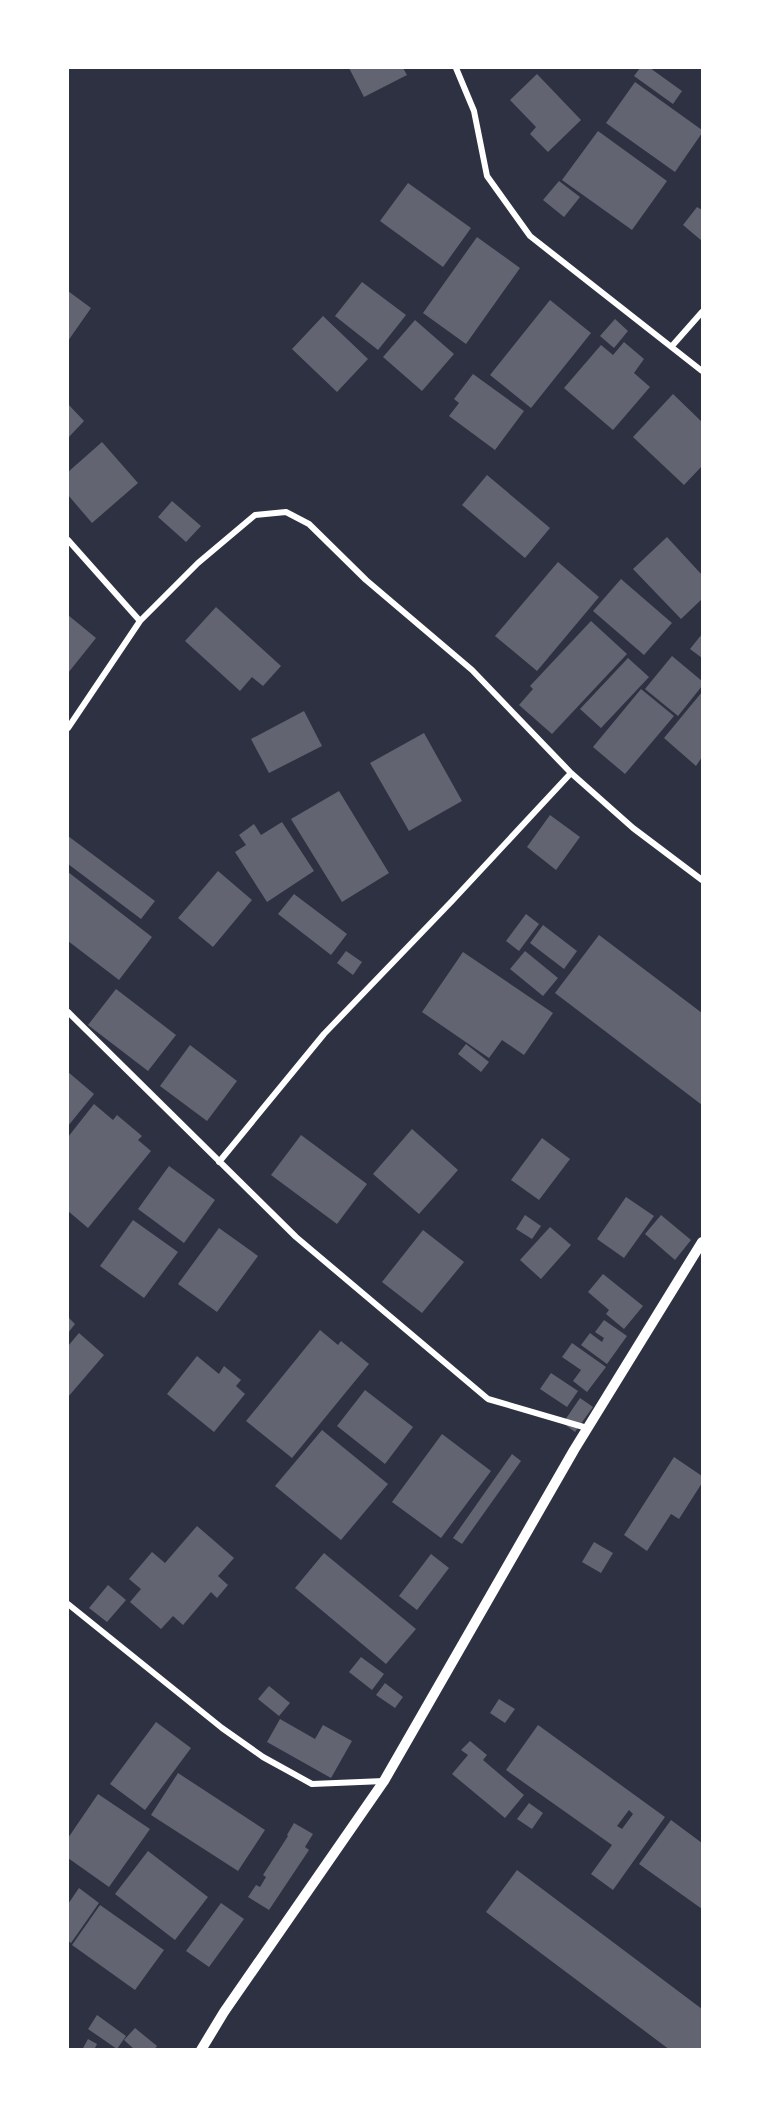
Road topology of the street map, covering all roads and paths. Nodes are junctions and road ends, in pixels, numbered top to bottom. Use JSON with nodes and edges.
{"nodes":[{"id":1,"x":456,"y":68,"type":"edge"},
{"id":2,"x":702,"y":312,"type":"edge"},
{"id":3,"x":672,"y":346,"type":"junction"},
{"id":4,"x":702,"y":371,"type":"edge"},
{"id":5,"x":68,"y":540,"type":"edge"},
{"id":6,"x":140,"y":621,"type":"junction"},
{"id":7,"x":68,"y":728,"type":"edge"},
{"id":8,"x":571,"y":773,"type":"junction"},
{"id":9,"x":702,"y":880,"type":"edge"},
{"id":10,"x":68,"y":1012,"type":"edge"},
{"id":11,"x":219,"y":1162,"type":"junction"},
{"id":12,"x":702,"y":1242,"type":"edge"},
{"id":13,"x":586,"y":1428,"type":"junction"},
{"id":14,"x":68,"y":1604,"type":"edge"},
{"id":15,"x":384,"y":1781,"type":"junction"},
{"id":16,"x":201,"y":2049,"type":"edge"}],
"edges":[{"from":1,"to":3,"type":"street"},
{"from":2,"to":3,"type":"street"},
{"from":3,"to":4,"type":"street"},
{"from":5,"to":6,"type":"street"},
{"from":6,"to":7,"type":"street"},
{"from":6,"to":8,"type":"street"},
{"from":8,"to":9,"type":"street"},
{"from":8,"to":11,"type":"street"},
{"from":10,"to":11,"type":"street"},
{"from":11,"to":13,"type":"street"},
{"from":12,"to":13,"type":"street"},
{"from":13,"to":15,"type":"street"},
{"from":14,"to":15,"type":"street"},
{"from":15,"to":16,"type":"street"}]}
